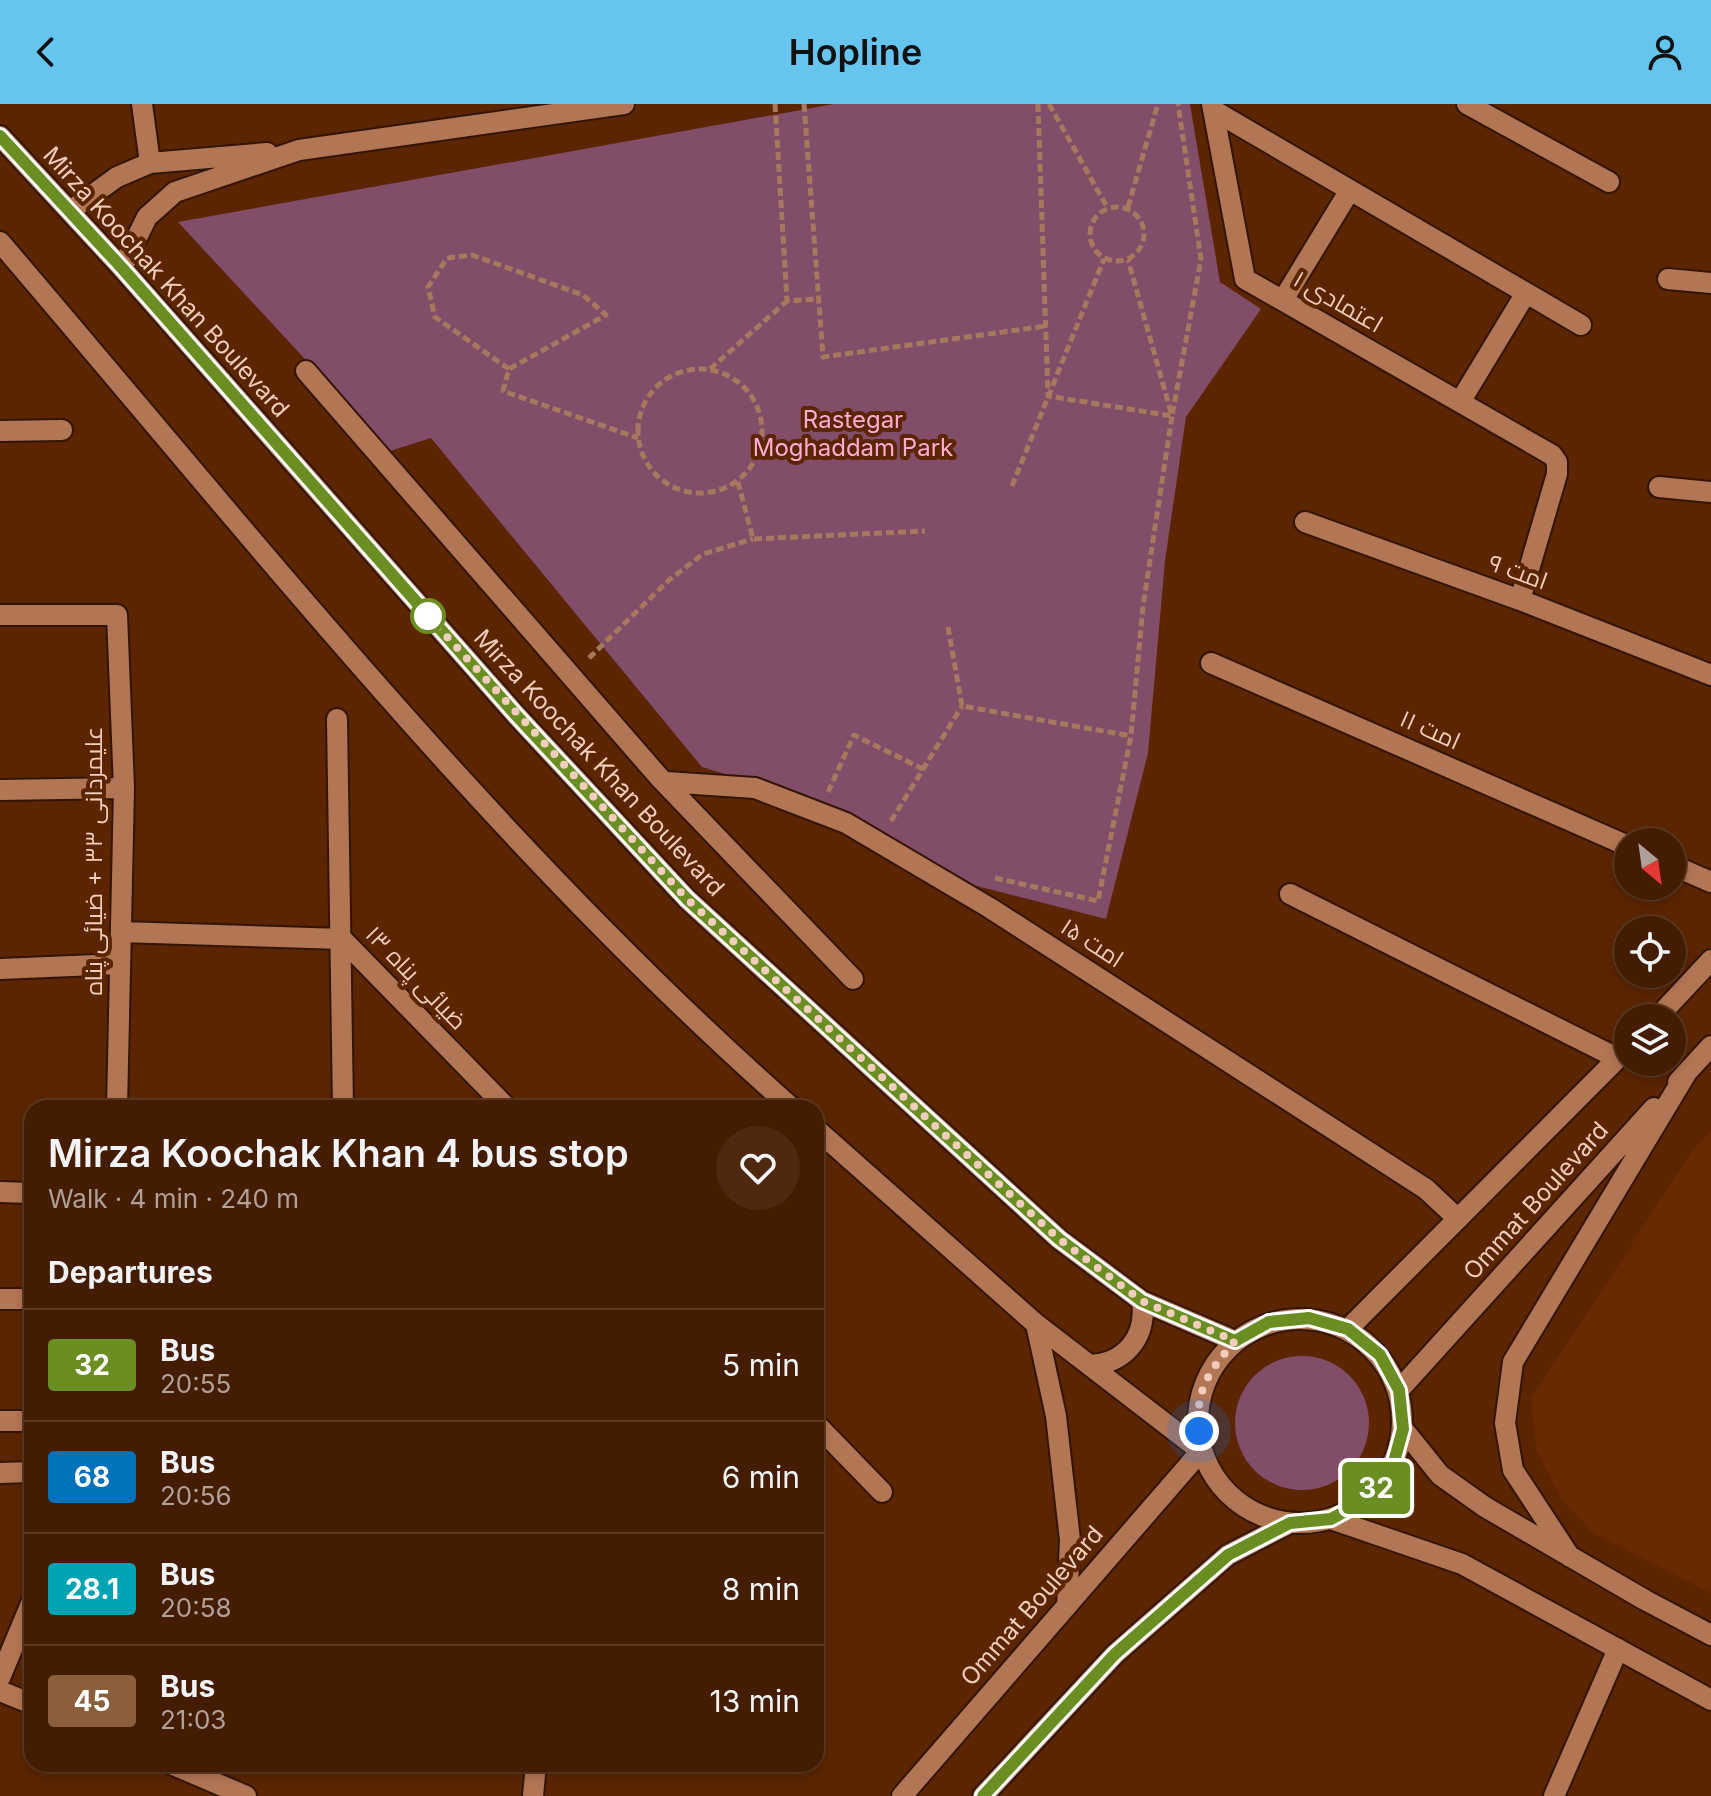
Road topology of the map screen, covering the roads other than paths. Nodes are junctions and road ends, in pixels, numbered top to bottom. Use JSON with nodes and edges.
{"nodes":[{"id":1,"x":142,"y":104,"type":"edge"},
{"id":2,"x":624,"y":104,"type":"edge"},
{"id":3,"x":1467,"y":104,"type":"edge"},
{"id":4,"x":1212,"y":107,"type":"edge"},
{"id":5,"x":0,"y":136,"type":"edge"},
{"id":6,"x":299,"y":150,"type":"junction"},
{"id":7,"x":150,"y":163,"type":"junction"},
{"id":8,"x":1609,"y":182,"type":"dead end"},
{"id":9,"x":1350,"y":190,"type":"junction"},
{"id":10,"x":70,"y":211,"type":"junction"},
{"id":11,"x":0,"y":242,"type":"edge"},
{"id":12,"x":122,"y":268,"type":"junction"},
{"id":13,"x":1668,"y":279,"type":"dead end"},
{"id":14,"x":1711,"y":283,"type":"edge"},
{"id":15,"x":1526,"y":293,"type":"junction"},
{"id":16,"x":1283,"y":300,"type":"junction"},
{"id":17,"x":1581,"y":325,"type":"dead end"},
{"id":18,"x":306,"y":371,"type":"dead end"},
{"id":19,"x":1460,"y":402,"type":"junction"},
{"id":20,"x":62,"y":430,"type":"dead end"},
{"id":21,"x":0,"y":431,"type":"edge"},
{"id":22,"x":1659,"y":487,"type":"dead end"},
{"id":23,"x":1711,"y":492,"type":"edge"},
{"id":24,"x":1305,"y":522,"type":"dead end"},
{"id":25,"x":1520,"y":600,"type":"junction"},
{"id":26,"x":0,"y":615,"type":"edge"},
{"id":27,"x":1211,"y":663,"type":"dead end"},
{"id":28,"x":1711,"y":675,"type":"edge"},
{"id":29,"x":337,"y":719,"type":"dead end"},
{"id":30,"x":666,"y":782,"type":"junction"},
{"id":31,"x":124,"y":788,"type":"junction"},
{"id":32,"x":0,"y":790,"type":"edge"},
{"id":33,"x":1614,"y":840,"type":"edge"},
{"id":34,"x":1686,"y":871,"type":"edge"},
{"id":35,"x":1711,"y":882,"type":"edge"},
{"id":36,"x":1290,"y":894,"type":"dead end"},
{"id":37,"x":121,"y":932,"type":"junction"},
{"id":38,"x":342,"y":939,"type":"junction"},
{"id":39,"x":1711,"y":960,"type":"edge"},
{"id":40,"x":120,"y":964,"type":"junction"},
{"id":41,"x":0,"y":969,"type":"edge"},
{"id":42,"x":853,"y":979,"type":"dead end"},
{"id":43,"x":1670,"y":1004,"type":"edge"},
{"id":44,"x":1711,"y":1046,"type":"edge"},
{"id":45,"x":1614,"y":1049,"type":"edge"},
{"id":46,"x":1614,"y":1062,"type":"edge"},
{"id":47,"x":1687,"y":1072,"type":"junction"},
{"id":48,"x":117,"y":1100,"type":"edge"},
{"id":49,"x":343,"y":1100,"type":"edge"},
{"id":50,"x":499,"y":1100,"type":"edge"},
{"id":51,"x":783,"y":1100,"type":"edge"},
{"id":52,"x":824,"y":1136,"type":"edge"},
{"id":53,"x":0,"y":1192,"type":"edge"},
{"id":54,"x":24,"y":1193,"type":"edge"},
{"id":55,"x":1458,"y":1219,"type":"junction"},
{"id":56,"x":0,"y":1299,"type":"edge"},
{"id":57,"x":24,"y":1299,"type":"edge"},
{"id":58,"x":1142,"y":1301,"type":"junction"},
{"id":59,"x":1036,"y":1324,"type":"junction"},
{"id":60,"x":1348,"y":1329,"type":"junction"},
{"id":61,"x":1235,"y":1341,"type":"junction"},
{"id":62,"x":1089,"y":1365,"type":"junction"},
{"id":63,"x":1399,"y":1390,"type":"junction"},
{"id":64,"x":0,"y":1421,"type":"edge"},
{"id":65,"x":24,"y":1421,"type":"edge"},
{"id":66,"x":1403,"y":1429,"type":"junction"},
{"id":67,"x":824,"y":1432,"type":"edge"},
{"id":68,"x":1201,"y":1451,"type":"junction"},
{"id":69,"x":24,"y":1472,"type":"edge"},
{"id":70,"x":0,"y":1473,"type":"edge"},
{"id":71,"x":882,"y":1492,"type":"dead end"},
{"id":72,"x":1331,"y":1519,"type":"junction"},
{"id":73,"x":1290,"y":1523,"type":"junction"},
{"id":74,"x":1570,"y":1557,"type":"junction"},
{"id":75,"x":1067,"y":1606,"type":"junction"},
{"id":76,"x":24,"y":1620,"type":"edge"},
{"id":77,"x":1711,"y":1635,"type":"edge"},
{"id":78,"x":1618,"y":1649,"type":"junction"},
{"id":79,"x":0,"y":1678,"type":"edge"},
{"id":80,"x":0,"y":1691,"type":"edge"},
{"id":81,"x":1711,"y":1700,"type":"edge"},
{"id":82,"x":24,"y":1701,"type":"edge"},
{"id":83,"x":190,"y":1772,"type":"edge"},
{"id":84,"x":535,"y":1772,"type":"edge"},
{"id":85,"x":246,"y":1796,"type":"edge"},
{"id":86,"x":533,"y":1796,"type":"edge"},
{"id":87,"x":902,"y":1796,"type":"edge"},
{"id":88,"x":983,"y":1796,"type":"edge"},
{"id":89,"x":1554,"y":1796,"type":"edge"}],
"edges":[{"from":1,"to":7,"type":"street"},
{"from":2,"to":6,"type":"street"},
{"from":3,"to":8,"type":"street"},
{"from":4,"to":9,"type":"street"},
{"from":4,"to":16,"type":"street","name":"اعتمادی ۱"},
{"from":5,"to":10,"type":"street","name":"Mirza Koochak Khan Boulevard"},
{"from":6,"to":7,"type":"street"},
{"from":6,"to":12,"type":"street"},
{"from":7,"to":10,"type":"street"},
{"from":9,"to":15,"type":"street"},
{"from":9,"to":16,"type":"street"},
{"from":10,"to":12,"type":"street","name":"Mirza Koochak Khan Boulevard"},
{"from":11,"to":51,"type":"street"},
{"from":12,"to":58,"type":"street","name":"Mirza Koochak Khan Boulevard"},
{"from":13,"to":14,"type":"street"},
{"from":15,"to":17,"type":"street"},
{"from":15,"to":19,"type":"street"},
{"from":16,"to":19,"type":"street","name":"اعتمادی ۱"},
{"from":18,"to":30,"type":"street"},
{"from":19,"to":25,"type":"street","name":"اعتمادی ۱"},
{"from":20,"to":21,"type":"street"},
{"from":22,"to":23,"type":"street"},
{"from":24,"to":25,"type":"street","name":"امت ۹"},
{"from":25,"to":28,"type":"street","name":"امت ۹"},
{"from":26,"to":31,"type":"street","name":"علیمردانی ۳۳ + ضیائی پناه"},
{"from":27,"to":33,"type":"street","name":"امت ۱۱"},
{"from":29,"to":38,"type":"street"},
{"from":30,"to":42,"type":"street"},
{"from":30,"to":55,"type":"street","name":"امت ۱۵"},
{"from":31,"to":32,"type":"street"},
{"from":31,"to":37,"type":"street","name":"علیمردانی ۳۳ + ضیائی پناه"},
{"from":34,"to":35,"type":"street"},
{"from":36,"to":45,"type":"street"},
{"from":37,"to":38,"type":"street","name":"ضیائی پناه ۱۳"},
{"from":37,"to":40,"type":"street","name":"علیمردانی ۳۳ + ضیائی پناه"},
{"from":38,"to":49,"type":"street"},
{"from":38,"to":50,"type":"street","name":"ضیائی پناه ۱۳"},
{"from":39,"to":43,"type":"street"},
{"from":40,"to":41,"type":"street"},
{"from":40,"to":48,"type":"street","name":"علیمردانی ۳۳ + ضیائی پناه"},
{"from":44,"to":47,"type":"street","name":"Ommat Boulevard"},
{"from":46,"to":55,"type":"street","name":"Ommat Boulevard"},
{"from":47,"to":63,"type":"street","name":"Ommat Boulevard"},
{"from":47,"to":74,"type":"street"},
{"from":52,"to":59,"type":"street"},
{"from":53,"to":54,"type":"street"},
{"from":55,"to":60,"type":"street","name":"Ommat Boulevard"},
{"from":56,"to":57,"type":"street"},
{"from":58,"to":61,"type":"street","name":"Mirza Koochak Khan Boulevard"},
{"from":58,"to":62,"type":"street"},
{"from":59,"to":62,"type":"street"},
{"from":59,"to":75,"type":"street"},
{"from":60,"to":61,"type":"street"},
{"from":60,"to":63,"type":"street"},
{"from":61,"to":68,"type":"street"},
{"from":62,"to":68,"type":"street"},
{"from":63,"to":66,"type":"street"},
{"from":64,"to":65,"type":"street"},
{"from":66,"to":72,"type":"street"},
{"from":66,"to":74,"type":"street"},
{"from":67,"to":71,"type":"street"},
{"from":68,"to":73,"type":"street"},
{"from":68,"to":75,"type":"street","name":"Ommat Boulevard"},
{"from":69,"to":70,"type":"street"},
{"from":72,"to":73,"type":"street"},
{"from":72,"to":78,"type":"street"},
{"from":73,"to":88,"type":"street"},
{"from":74,"to":77,"type":"street"},
{"from":75,"to":87,"type":"street","name":"Ommat Boulevard"},
{"from":76,"to":79,"type":"street"},
{"from":78,"to":81,"type":"street"},
{"from":78,"to":89,"type":"street"},
{"from":80,"to":82,"type":"street"},
{"from":83,"to":85,"type":"street"},
{"from":84,"to":86,"type":"street"}]}
